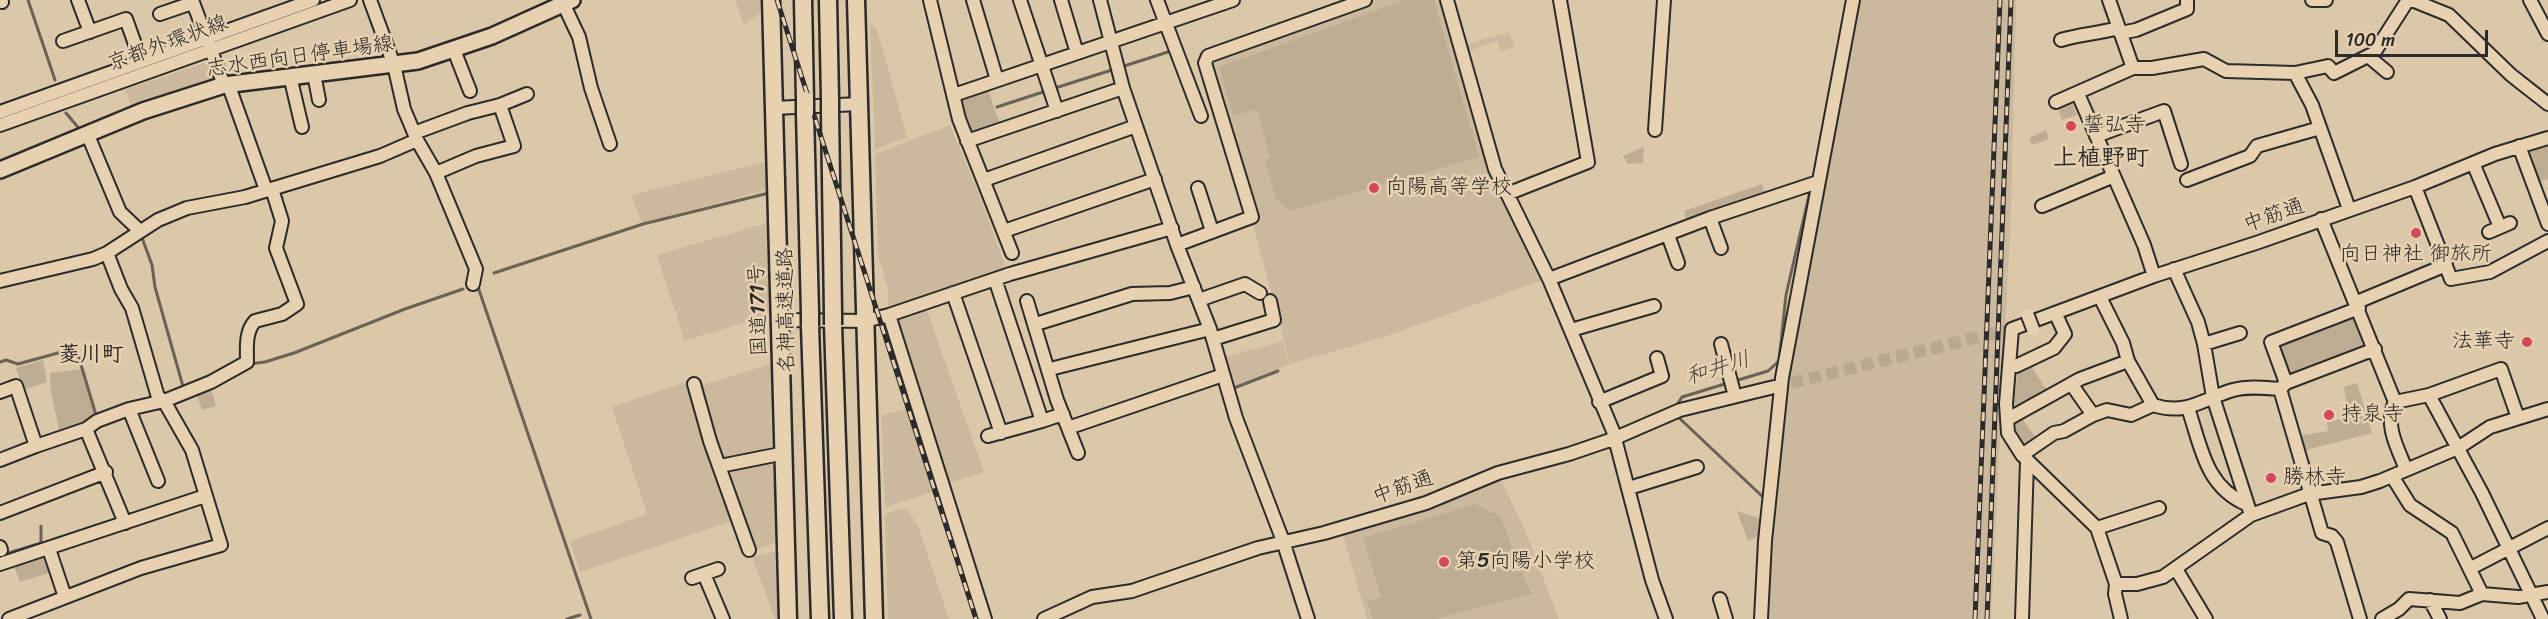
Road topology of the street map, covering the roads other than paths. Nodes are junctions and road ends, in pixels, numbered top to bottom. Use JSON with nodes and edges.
{"nodes":[{"id":1,"x":78,"y":0,"type":"edge"},
{"id":2,"x":313,"y":0,"type":"edge"},
{"id":3,"x":350,"y":0,"type":"edge"},
{"id":4,"x":370,"y":0,"type":"edge"},
{"id":5,"x":771,"y":0,"type":"edge"},
{"id":6,"x":803,"y":0,"type":"edge"},
{"id":7,"x":828,"y":0,"type":"edge"},
{"id":8,"x":856,"y":0,"type":"edge"},
{"id":9,"x":930,"y":0,"type":"edge"},
{"id":10,"x":973,"y":0,"type":"edge"},
{"id":11,"x":1020,"y":0,"type":"edge"},
{"id":12,"x":1061,"y":0,"type":"edge"},
{"id":13,"x":1100,"y":0,"type":"edge"},
{"id":14,"x":1157,"y":0,"type":"edge"},
{"id":15,"x":1233,"y":0,"type":"edge"},
{"id":16,"x":1365,"y":0,"type":"edge"},
{"id":17,"x":1447,"y":0,"type":"edge"},
{"id":18,"x":1560,"y":0,"type":"edge"},
{"id":19,"x":1664,"y":0,"type":"edge"},
{"id":20,"x":1853,"y":0,"type":"edge"},
{"id":21,"x":2109,"y":0,"type":"edge"},
{"id":22,"x":2187,"y":0,"type":"edge"},
{"id":23,"x":2312,"y":0,"type":"edge"},
{"id":24,"x":2326,"y":0,"type":"edge"},
{"id":25,"x":2410,"y":0,"type":"edge"},
{"id":26,"x":2530,"y":0,"type":"edge"},
{"id":27,"x":192,"y":1,"type":"edge"},
{"id":28,"x":563,"y":2,"type":"edge"},
{"id":29,"x":1214,"y":3,"type":"edge"},
{"id":30,"x":160,"y":14,"type":"dead end"},
{"id":31,"x":1165,"y":25,"type":"junction"},
{"id":32,"x":2119,"y":31,"type":"junction"},
{"id":33,"x":90,"y":32,"type":"junction"},
{"id":34,"x":2548,"y":34,"type":"edge"},
{"id":35,"x":2061,"y":40,"type":"dead end"},
{"id":36,"x":63,"y":41,"type":"dead end"},
{"id":37,"x":1111,"y":42,"type":"junction"},
{"id":38,"x":208,"y":44,"type":"junction"},
{"id":39,"x":454,"y":50,"type":"junction"},
{"id":40,"x":1077,"y":53,"type":"junction"},
{"id":41,"x":2368,"y":56,"type":"junction"},
{"id":42,"x":141,"y":61,"type":"junction"},
{"id":43,"x":394,"y":65,"type":"junction"},
{"id":44,"x":1040,"y":65,"type":"junction"},
{"id":45,"x":2133,"y":68,"type":"junction"},
{"id":46,"x":2387,"y":72,"type":"dead end"},
{"id":47,"x":2295,"y":73,"type":"junction"},
{"id":48,"x":314,"y":74,"type":"junction"},
{"id":49,"x":290,"y":76,"type":"junction"},
{"id":50,"x":997,"y":80,"type":"junction"},
{"id":51,"x":224,"y":85,"type":"junction"},
{"id":52,"x":1124,"y":88,"type":"junction"},
{"id":53,"x":470,"y":91,"type":"dead end"},
{"id":54,"x":527,"y":94,"type":"dead end"},
{"id":55,"x":2078,"y":94,"type":"junction"},
{"id":56,"x":954,"y":95,"type":"junction"},
{"id":57,"x":319,"y":100,"type":"dead end"},
{"id":58,"x":2056,"y":102,"type":"dead end"},
{"id":59,"x":2548,"y":104,"type":"edge"},
{"id":60,"x":500,"y":105,"type":"junction"},
{"id":61,"x":859,"y":105,"type":"junction"},
{"id":62,"x":774,"y":108,"type":"junction"},
{"id":63,"x":1057,"y":111,"type":"junction"},
{"id":64,"x":0,"y":112,"type":"edge"},
{"id":65,"x":1201,"y":116,"type":"dead end"},
{"id":66,"x":0,"y":125,"type":"edge"},
{"id":67,"x":1136,"y":126,"type":"junction"},
{"id":68,"x":302,"y":127,"type":"dead end"},
{"id":69,"x":2320,"y":128,"type":"junction"},
{"id":70,"x":1655,"y":130,"type":"dead end"},
{"id":71,"x":85,"y":134,"type":"junction"},
{"id":72,"x":2096,"y":136,"type":"junction"},
{"id":73,"x":415,"y":137,"type":"junction"},
{"id":74,"x":2548,"y":138,"type":"edge"},
{"id":75,"x":967,"y":141,"type":"junction"},
{"id":76,"x":610,"y":144,"type":"dead end"},
{"id":77,"x":2519,"y":146,"type":"junction"},
{"id":78,"x":2474,"y":163,"type":"junction"},
{"id":79,"x":2181,"y":164,"type":"dead end"},
{"id":80,"x":0,"y":171,"type":"edge"},
{"id":81,"x":436,"y":173,"type":"junction"},
{"id":82,"x":2114,"y":176,"type":"junction"},
{"id":83,"x":1155,"y":179,"type":"junction"},
{"id":84,"x":984,"y":180,"type":"junction"},
{"id":85,"x":2187,"y":180,"type":"dead end"},
{"id":86,"x":1818,"y":182,"type":"junction"},
{"id":87,"x":2415,"y":187,"type":"junction"},
{"id":88,"x":1198,"y":188,"type":"dead end"},
{"id":89,"x":269,"y":189,"type":"junction"},
{"id":90,"x":1508,"y":194,"type":"junction"},
{"id":91,"x":2043,"y":206,"type":"dead end"},
{"id":92,"x":2349,"y":209,"type":"junction"},
{"id":93,"x":1710,"y":218,"type":"junction"},
{"id":94,"x":2322,"y":219,"type":"junction"},
{"id":95,"x":2548,"y":224,"type":"edge"},
{"id":96,"x":2500,"y":227,"type":"dead end"},
{"id":97,"x":1172,"y":228,"type":"junction"},
{"id":98,"x":1004,"y":231,"type":"junction"},
{"id":99,"x":1212,"y":231,"type":"junction"},
{"id":100,"x":138,"y":233,"type":"junction"},
{"id":101,"x":1668,"y":235,"type":"junction"},
{"id":102,"x":2548,"y":241,"type":"edge"},
{"id":103,"x":1177,"y":245,"type":"junction"},
{"id":104,"x":1721,"y":248,"type":"dead end"},
{"id":105,"x":107,"y":253,"type":"junction"},
{"id":106,"x":1012,"y":253,"type":"dead end"},
{"id":107,"x":1678,"y":263,"type":"dead end"},
{"id":108,"x":2446,"y":265,"type":"junction"},
{"id":109,"x":2174,"y":269,"type":"junction"},
{"id":110,"x":2154,"y":276,"type":"junction"},
{"id":111,"x":995,"y":279,"type":"junction"},
{"id":112,"x":1549,"y":279,"type":"junction"},
{"id":113,"x":0,"y":281,"type":"edge"},
{"id":114,"x":473,"y":284,"type":"dead end"},
{"id":115,"x":1194,"y":287,"type":"junction"},
{"id":116,"x":953,"y":293,"type":"junction"},
{"id":117,"x":2101,"y":299,"type":"junction"},
{"id":118,"x":1199,"y":300,"type":"junction"},
{"id":119,"x":1028,"y":301,"type":"dead end"},
{"id":120,"x":2358,"y":305,"type":"junction"},
{"id":121,"x":1654,"y":306,"type":"dead end"},
{"id":122,"x":889,"y":315,"type":"junction"},
{"id":123,"x":2028,"y":316,"type":"dead end"},
{"id":124,"x":2058,"y":319,"type":"junction"},
{"id":125,"x":781,"y":320,"type":"junction"},
{"id":126,"x":865,"y":321,"type":"junction"},
{"id":127,"x":1036,"y":324,"type":"junction"},
{"id":128,"x":2033,"y":329,"type":"junction"},
{"id":129,"x":1571,"y":330,"type":"junction"},
{"id":130,"x":2240,"y":333,"type":"dead end"},
{"id":131,"x":1212,"y":334,"type":"junction"},
{"id":132,"x":1721,"y":344,"type":"dead end"},
{"id":133,"x":2204,"y":344,"type":"junction"},
{"id":134,"x":2375,"y":349,"type":"junction"},
{"id":135,"x":1658,"y":358,"type":"dead end"},
{"id":136,"x":2128,"y":361,"type":"junction"},
{"id":137,"x":2016,"y":366,"type":"junction"},
{"id":138,"x":1050,"y":369,"type":"junction"},
{"id":139,"x":1222,"y":375,"type":"junction"},
{"id":140,"x":1778,"y":383,"type":"junction"},
{"id":141,"x":694,"y":384,"type":"dead end"},
{"id":142,"x":2072,"y":385,"type":"junction"},
{"id":143,"x":2283,"y":386,"type":"junction"},
{"id":144,"x":1733,"y":389,"type":"junction"},
{"id":145,"x":0,"y":392,"type":"edge"},
{"id":146,"x":2429,"y":395,"type":"junction"},
{"id":147,"x":2213,"y":397,"type":"junction"},
{"id":148,"x":164,"y":401,"type":"junction"},
{"id":149,"x":1599,"y":402,"type":"junction"},
{"id":150,"x":2396,"y":402,"type":"junction"},
{"id":151,"x":2153,"y":405,"type":"junction"},
{"id":152,"x":2188,"y":408,"type":"junction"},
{"id":153,"x":129,"y":409,"type":"junction"},
{"id":154,"x":2548,"y":409,"type":"edge"},
{"id":155,"x":1676,"y":412,"type":"junction"},
{"id":156,"x":1063,"y":414,"type":"junction"},
{"id":157,"x":2092,"y":415,"type":"junction"},
{"id":158,"x":2518,"y":418,"type":"junction"},
{"id":159,"x":2008,"y":419,"type":"junction"},
{"id":160,"x":1042,"y":421,"type":"junction"},
{"id":161,"x":1068,"y":428,"type":"junction"},
{"id":162,"x":87,"y":429,"type":"junction"},
{"id":163,"x":1613,"y":439,"type":"junction"},
{"id":164,"x":36,"y":446,"type":"junction"},
{"id":165,"x":2458,"y":448,"type":"junction"},
{"id":166,"x":785,"y":453,"type":"junction"},
{"id":167,"x":1078,"y":453,"type":"dead end"},
{"id":168,"x":2025,"y":458,"type":"junction"},
{"id":169,"x":0,"y":460,"type":"edge"},
{"id":170,"x":720,"y":466,"type":"junction"},
{"id":171,"x":1697,"y":466,"type":"dead end"},
{"id":172,"x":2406,"y":469,"type":"junction"},
{"id":173,"x":106,"y":472,"type":"junction"},
{"id":174,"x":2392,"y":476,"type":"junction"},
{"id":175,"x":158,"y":481,"type":"dead end"},
{"id":176,"x":1629,"y":488,"type":"junction"},
{"id":177,"x":2309,"y":494,"type":"junction"},
{"id":178,"x":205,"y":496,"type":"junction"},
{"id":179,"x":2159,"y":508,"type":"dead end"},
{"id":180,"x":2248,"y":510,"type":"junction"},
{"id":181,"x":0,"y":513,"type":"edge"},
{"id":182,"x":125,"y":523,"type":"junction"},
{"id":183,"x":2097,"y":528,"type":"junction"},
{"id":184,"x":2548,"y":528,"type":"edge"},
{"id":185,"x":1283,"y":541,"type":"junction"},
{"id":186,"x":2508,"y":548,"type":"junction"},
{"id":187,"x":49,"y":549,"type":"junction"},
{"id":188,"x":748,"y":550,"type":"dead end"},
{"id":189,"x":0,"y":564,"type":"edge"},
{"id":190,"x":2470,"y":568,"type":"junction"},
{"id":191,"x":718,"y":569,"type":"dead end"},
{"id":192,"x":2176,"y":569,"type":"junction"},
{"id":193,"x":2116,"y":584,"type":"junction"},
{"id":194,"x":2548,"y":592,"type":"edge"},
{"id":195,"x":2482,"y":594,"type":"junction"},
{"id":196,"x":2532,"y":596,"type":"junction"},
{"id":197,"x":64,"y":597,"type":"junction"},
{"id":198,"x":1720,"y":599,"type":"dead end"},
{"id":199,"x":2430,"y":600,"type":"junction"},
{"id":200,"x":9,"y":619,"type":"edge"},
{"id":201,"x":723,"y":619,"type":"edge"},
{"id":202,"x":789,"y":619,"type":"edge"},
{"id":203,"x":820,"y":619,"type":"edge"},
{"id":204,"x":843,"y":619,"type":"edge"},
{"id":205,"x":874,"y":619,"type":"edge"},
{"id":206,"x":985,"y":619,"type":"edge"},
{"id":207,"x":1044,"y":619,"type":"edge"},
{"id":208,"x":1308,"y":619,"type":"edge"},
{"id":209,"x":1666,"y":619,"type":"edge"},
{"id":210,"x":1726,"y":619,"type":"edge"},
{"id":211,"x":1761,"y":619,"type":"edge"},
{"id":212,"x":2022,"y":619,"type":"edge"},
{"id":213,"x":2121,"y":619,"type":"edge"},
{"id":214,"x":2206,"y":619,"type":"edge"},
{"id":215,"x":2360,"y":619,"type":"edge"},
{"id":216,"x":2382,"y":619,"type":"edge"},
{"id":217,"x":2440,"y":619,"type":"edge"},
{"id":218,"x":2543,"y":619,"type":"edge"}],
"edges":[{"from":1,"to":33,"type":"street"},
{"from":2,"to":38,"type":"street","name":"京都外環状線"},
{"from":3,"to":38,"type":"street","name":"京都外環状線"},
{"from":4,"to":43,"type":"street"},
{"from":5,"to":62,"type":"highway","name":"国道171号"},
{"from":6,"to":203,"type":"highway","name":"名神高速道路"},
{"from":7,"to":204,"type":"highway"},
{"from":8,"to":61,"type":"highway"},
{"from":9,"to":56,"type":"street"},
{"from":10,"to":50,"type":"street"},
{"from":11,"to":44,"type":"street"},
{"from":12,"to":40,"type":"street"},
{"from":13,"to":37,"type":"street"},
{"from":14,"to":31,"type":"street"},
{"from":15,"to":29,"type":"street"},
{"from":16,"to":99,"type":"street"},
{"from":17,"to":90,"type":"street"},
{"from":18,"to":90,"type":"street"},
{"from":19,"to":70,"type":"street"},
{"from":20,"to":86,"type":"street"},
{"from":21,"to":32,"type":"street"},
{"from":22,"to":32,"type":"street"},
{"from":23,"to":24,"type":"street"},
{"from":25,"to":41,"type":"street"},
{"from":25,"to":59,"type":"street"},
{"from":26,"to":34,"type":"street"},
{"from":27,"to":30,"type":"street"},
{"from":27,"to":38,"type":"street"},
{"from":28,"to":39,"type":"main road","name":"志水西向日停車場線"},
{"from":28,"to":76,"type":"street"},
{"from":29,"to":31,"type":"street"},
{"from":31,"to":37,"type":"street"},
{"from":31,"to":65,"type":"street"},
{"from":32,"to":35,"type":"street"},
{"from":32,"to":45,"type":"street"},
{"from":33,"to":36,"type":"street"},
{"from":33,"to":42,"type":"street"},
{"from":37,"to":40,"type":"street"},
{"from":37,"to":52,"type":"street"},
{"from":38,"to":42,"type":"street","name":"京都外環状線"},
{"from":38,"to":51,"type":"street"},
{"from":38,"to":66,"type":"street","name":"京都外環状線"},
{"from":39,"to":43,"type":"main road","name":"志水西向日停車場線"},
{"from":39,"to":53,"type":"street"},
{"from":40,"to":44,"type":"street"},
{"from":41,"to":46,"type":"street"},
{"from":41,"to":47,"type":"street"},
{"from":42,"to":64,"type":"street","name":"京都外環状線"},
{"from":43,"to":48,"type":"main road","name":"志水西向日停車場線"},
{"from":43,"to":73,"type":"street"},
{"from":44,"to":50,"type":"street"},
{"from":44,"to":63,"type":"street"},
{"from":45,"to":47,"type":"street"},
{"from":45,"to":55,"type":"street"},
{"from":47,"to":69,"type":"street"},
{"from":48,"to":49,"type":"main road","name":"志水西向日停車場線"},
{"from":48,"to":57,"type":"street"},
{"from":49,"to":51,"type":"main road","name":"志水西向日停車場線"},
{"from":49,"to":68,"type":"street"},
{"from":50,"to":56,"type":"street"},
{"from":51,"to":71,"type":"main road","name":"志水西向日停車場線"},
{"from":51,"to":89,"type":"street"},
{"from":52,"to":63,"type":"street"},
{"from":52,"to":67,"type":"street"},
{"from":54,"to":60,"type":"street"},
{"from":55,"to":58,"type":"street"},
{"from":55,"to":72,"type":"street"},
{"from":56,"to":75,"type":"street"},
{"from":60,"to":73,"type":"street"},
{"from":60,"to":81,"type":"street"},
{"from":61,"to":62,"type":"street"},
{"from":61,"to":126,"type":"highway"},
{"from":62,"to":125,"type":"highway","name":"国道171号"},
{"from":63,"to":75,"type":"street"},
{"from":67,"to":83,"type":"street"},
{"from":67,"to":84,"type":"street"},
{"from":69,"to":85,"type":"street"},
{"from":69,"to":92,"type":"street"},
{"from":71,"to":80,"type":"main road","name":"志水西向日停車場線"},
{"from":71,"to":100,"type":"street"},
{"from":72,"to":79,"type":"street"},
{"from":72,"to":82,"type":"street"},
{"from":73,"to":81,"type":"street"},
{"from":73,"to":89,"type":"street"},
{"from":74,"to":77,"type":"street","name":"中筋通"},
{"from":75,"to":84,"type":"street"},
{"from":77,"to":78,"type":"street","name":"中筋通"},
{"from":77,"to":95,"type":"street"},
{"from":78,"to":87,"type":"street","name":"中筋通"},
{"from":78,"to":96,"type":"street"},
{"from":81,"to":114,"type":"street"},
{"from":82,"to":91,"type":"street"},
{"from":82,"to":110,"type":"street"},
{"from":83,"to":97,"type":"street"},
{"from":83,"to":98,"type":"street"},
{"from":84,"to":98,"type":"street"},
{"from":86,"to":93,"type":"street"},
{"from":86,"to":140,"type":"street"},
{"from":87,"to":92,"type":"street","name":"中筋通"},
{"from":87,"to":108,"type":"street"},
{"from":88,"to":99,"type":"street"},
{"from":89,"to":100,"type":"street"},
{"from":89,"to":148,"type":"street"},
{"from":90,"to":112,"type":"street"},
{"from":92,"to":94,"type":"street","name":"中筋通"},
{"from":93,"to":101,"type":"street"},
{"from":93,"to":104,"type":"street"},
{"from":94,"to":109,"type":"street","name":"中筋通"},
{"from":94,"to":120,"type":"street"},
{"from":97,"to":103,"type":"street"},
{"from":97,"to":111,"type":"street"},
{"from":98,"to":106,"type":"street"},
{"from":99,"to":103,"type":"street"},
{"from":100,"to":105,"type":"street"},
{"from":101,"to":107,"type":"street"},
{"from":101,"to":112,"type":"street"},
{"from":102,"to":108,"type":"street"},
{"from":103,"to":115,"type":"street"},
{"from":105,"to":113,"type":"street"},
{"from":105,"to":148,"type":"street"},
{"from":108,"to":120,"type":"street"},
{"from":109,"to":110,"type":"street","name":"中筋通"},
{"from":109,"to":133,"type":"street"},
{"from":110,"to":117,"type":"street","name":"中筋通"},
{"from":111,"to":116,"type":"street"},
{"from":111,"to":160,"type":"street"},
{"from":112,"to":129,"type":"street"},
{"from":115,"to":118,"type":"street"},
{"from":115,"to":127,"type":"street"},
{"from":116,"to":122,"type":"street"},
{"from":116,"to":160,"type":"street"},
{"from":117,"to":124,"type":"street"},
{"from":117,"to":136,"type":"street"},
{"from":117,"to":159,"type":"street","name":"中筋通"},
{"from":118,"to":131,"type":"street"},
{"from":118,"to":131,"type":"street"},
{"from":119,"to":127,"type":"street"},
{"from":120,"to":134,"type":"street"},
{"from":120,"to":143,"type":"street"},
{"from":121,"to":129,"type":"street"},
{"from":122,"to":126,"type":"street"},
{"from":122,"to":206,"type":"street"},
{"from":123,"to":128,"type":"street","bridge":true},
{"from":124,"to":128,"type":"street"},
{"from":124,"to":137,"type":"street"},
{"from":125,"to":126,"type":"street"},
{"from":125,"to":166,"type":"highway","name":"国道171号"},
{"from":126,"to":205,"type":"highway"},
{"from":127,"to":138,"type":"street"},
{"from":128,"to":137,"type":"street"},
{"from":129,"to":149,"type":"street"},
{"from":130,"to":133,"type":"street"},
{"from":131,"to":138,"type":"street"},
{"from":131,"to":139,"type":"street"},
{"from":132,"to":144,"type":"street"},
{"from":133,"to":147,"type":"street"},
{"from":134,"to":143,"type":"street"},
{"from":134,"to":150,"type":"street"},
{"from":135,"to":149,"type":"street"},
{"from":136,"to":142,"type":"street"},
{"from":136,"to":151,"type":"street"},
{"from":137,"to":159,"type":"street"},
{"from":138,"to":156,"type":"street"},
{"from":139,"to":161,"type":"street"},
{"from":139,"to":185,"type":"street"},
{"from":140,"to":144,"type":"street"},
{"from":140,"to":155,"type":"street","name":"中筋通"},
{"from":140,"to":211,"type":"street"},
{"from":141,"to":170,"type":"street"},
{"from":142,"to":157,"type":"street"},
{"from":142,"to":159,"type":"street"},
{"from":143,"to":147,"type":"street"},
{"from":143,"to":177,"type":"street"},
{"from":144,"to":155,"type":"street"},
{"from":145,"to":164,"type":"street"},
{"from":146,"to":150,"type":"street"},
{"from":146,"to":158,"type":"street"},
{"from":146,"to":165,"type":"street"},
{"from":147,"to":152,"type":"street"},
{"from":147,"to":180,"type":"street"},
{"from":148,"to":153,"type":"street"},
{"from":148,"to":178,"type":"street"},
{"from":149,"to":163,"type":"street"},
{"from":150,"to":172,"type":"street"},
{"from":151,"to":152,"type":"street"},
{"from":151,"to":157,"type":"street"},
{"from":152,"to":180,"type":"street"},
{"from":153,"to":162,"type":"street"},
{"from":153,"to":175,"type":"street"},
{"from":154,"to":158,"type":"street"},
{"from":155,"to":163,"type":"street","name":"中筋通"},
{"from":156,"to":160,"type":"street"},
{"from":156,"to":161,"type":"street"},
{"from":157,"to":168,"type":"street"},
{"from":158,"to":165,"type":"street"},
{"from":159,"to":168,"type":"street"},
{"from":161,"to":167,"type":"street"},
{"from":162,"to":164,"type":"street"},
{"from":162,"to":173,"type":"street"},
{"from":163,"to":176,"type":"street"},
{"from":163,"to":185,"type":"street","name":"中筋通"},
{"from":164,"to":169,"type":"street"},
{"from":165,"to":172,"type":"street"},
{"from":165,"to":186,"type":"street"},
{"from":166,"to":170,"type":"street"},
{"from":166,"to":202,"type":"highway","name":"国道171号"},
{"from":168,"to":183,"type":"street"},
{"from":168,"to":212,"type":"street"},
{"from":170,"to":188,"type":"street"},
{"from":171,"to":176,"type":"street"},
{"from":172,"to":174,"type":"street"},
{"from":173,"to":181,"type":"street"},
{"from":173,"to":182,"type":"street"},
{"from":174,"to":177,"type":"street"},
{"from":174,"to":190,"type":"street"},
{"from":176,"to":209,"type":"street"},
{"from":177,"to":180,"type":"street"},
{"from":177,"to":215,"type":"street"},
{"from":178,"to":182,"type":"street"},
{"from":178,"to":197,"type":"street"},
{"from":179,"to":183,"type":"street"},
{"from":180,"to":192,"type":"street"},
{"from":182,"to":187,"type":"street"},
{"from":183,"to":193,"type":"street"},
{"from":184,"to":186,"type":"street"},
{"from":185,"to":207,"type":"street","name":"中筋通"},
{"from":185,"to":208,"type":"street"},
{"from":186,"to":190,"type":"street"},
{"from":186,"to":196,"type":"street"},
{"from":187,"to":189,"type":"street"},
{"from":187,"to":197,"type":"street"},
{"from":190,"to":195,"type":"street"},
{"from":191,"to":201,"type":"street"},
{"from":192,"to":193,"type":"street"},
{"from":192,"to":214,"type":"street"},
{"from":193,"to":213,"type":"street"},
{"from":194,"to":196,"type":"street"},
{"from":195,"to":196,"type":"street"},
{"from":195,"to":199,"type":"street"},
{"from":196,"to":218,"type":"street"},
{"from":197,"to":200,"type":"street"},
{"from":198,"to":210,"type":"street"},
{"from":199,"to":216,"type":"street"},
{"from":199,"to":217,"type":"street"}]}
